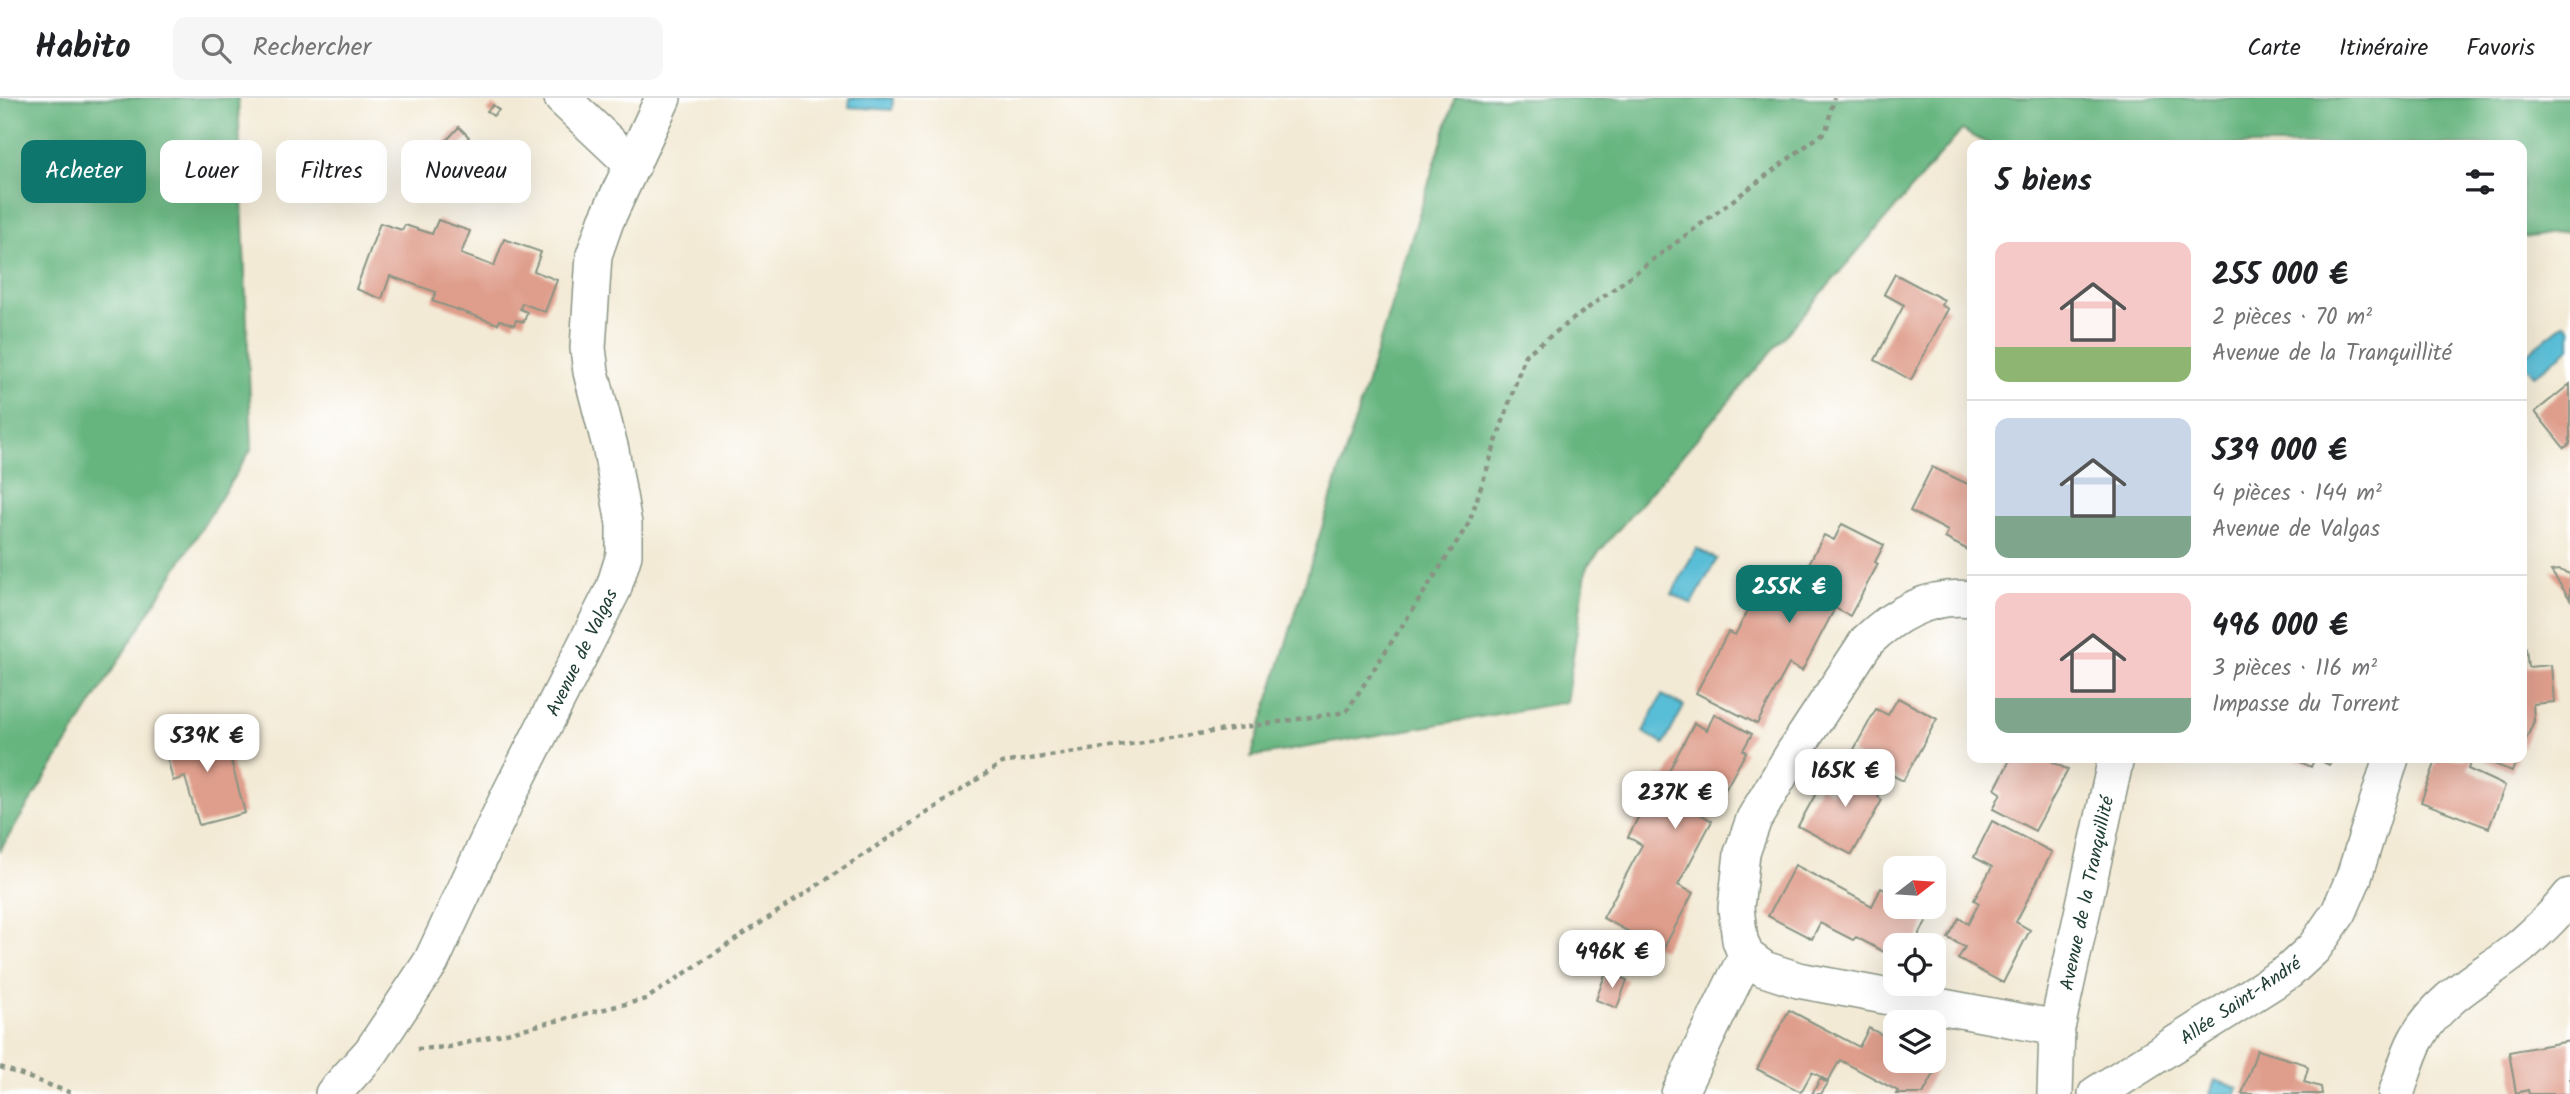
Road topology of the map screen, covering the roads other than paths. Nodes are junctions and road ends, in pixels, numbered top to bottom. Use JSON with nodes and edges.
{"nodes":[{"id":1,"x":562,"y":98,"type":"edge"},
{"id":2,"x":663,"y":98,"type":"edge"},
{"id":3,"x":633,"y":165,"type":"junction"},
{"id":4,"x":1967,"y":599,"type":"edge"},
{"id":5,"x":2115,"y":763,"type":"edge"},
{"id":6,"x":2389,"y":763,"type":"edge"},
{"id":7,"x":2570,"y":896,"type":"edge"},
{"id":8,"x":1746,"y":956,"type":"junction"},
{"id":9,"x":2057,"y":1028,"type":"junction"},
{"id":10,"x":333,"y":1094,"type":"edge"},
{"id":11,"x":1679,"y":1094,"type":"edge"},
{"id":12,"x":2055,"y":1094,"type":"edge"},
{"id":13,"x":2096,"y":1094,"type":"edge"},
{"id":14,"x":2396,"y":1094,"type":"edge"}],
"edges":[{"from":1,"to":3,"type":"street"},
{"from":2,"to":3,"type":"street","name":"Avenue de Valgas"},
{"from":3,"to":10,"type":"street","name":"Avenue de Valgas"},
{"from":4,"to":8,"type":"street"},
{"from":5,"to":9,"type":"street","name":"Avenue de la Tranquillité"},
{"from":6,"to":13,"type":"street","name":"Allée Saint-André"},
{"from":7,"to":14,"type":"street"},
{"from":8,"to":9,"type":"street"},
{"from":8,"to":11,"type":"street"},
{"from":9,"to":12,"type":"street","name":"Avenue de la Tranquillité"}]}
